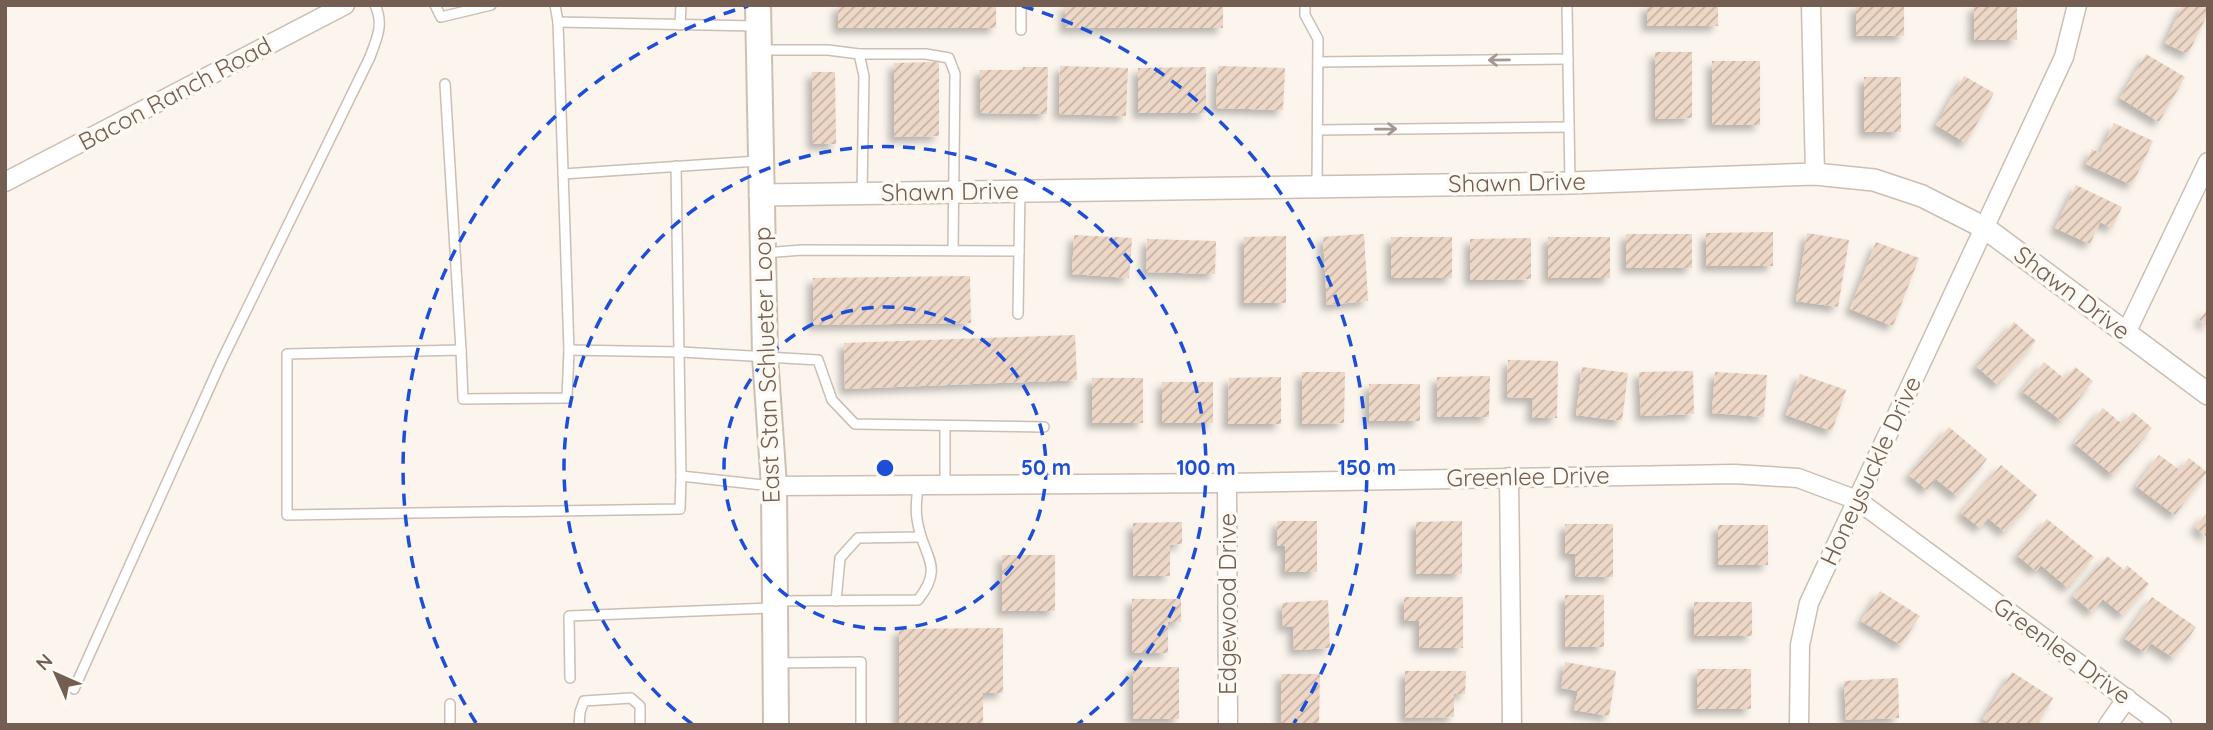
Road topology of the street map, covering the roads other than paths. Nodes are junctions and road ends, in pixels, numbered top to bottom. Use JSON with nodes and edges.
{"nodes":[{"id":1,"x":345,"y":5,"type":"edge"},
{"id":2,"x":374,"y":5,"type":"edge"},
{"id":3,"x":435,"y":5,"type":"edge"},
{"id":4,"x":491,"y":5,"type":"edge"},
{"id":5,"x":555,"y":5,"type":"edge"},
{"id":6,"x":681,"y":5,"type":"edge"},
{"id":7,"x":1021,"y":5,"type":"edge"},
{"id":8,"x":1305,"y":5,"type":"edge"},
{"id":9,"x":1567,"y":5,"type":"edge"},
{"id":10,"x":1811,"y":5,"type":"edge"},
{"id":11,"x":2077,"y":5,"type":"edge"},
{"id":12,"x":558,"y":22,"type":"junction"},
{"id":13,"x":680,"y":25,"type":"junction"},
{"id":14,"x":758,"y":27,"type":"edge"},
{"id":15,"x":1021,"y":30,"type":"dead end"},
{"id":16,"x":859,"y":54,"type":"junction"},
{"id":17,"x":1568,"y":59,"type":"junction"},
{"id":18,"x":1318,"y":62,"type":"junction"},
{"id":19,"x":445,"y":84,"type":"dead end"},
{"id":20,"x":1569,"y":127,"type":"junction"},
{"id":21,"x":1318,"y":130,"type":"junction"},
{"id":22,"x":760,"y":161,"type":"junction"},
{"id":23,"x":2208,"y":162,"type":"edge"},
{"id":24,"x":676,"y":166,"type":"junction"},
{"id":25,"x":563,"y":174,"type":"junction"},
{"id":26,"x":1815,"y":174,"type":"junction"},
{"id":27,"x":5,"y":182,"type":"edge"},
{"id":28,"x":1570,"y":183,"type":"junction"},
{"id":29,"x":1317,"y":187,"type":"junction"},
{"id":30,"x":1020,"y":191,"type":"junction"},
{"id":31,"x":953,"y":192,"type":"junction"},
{"id":32,"x":862,"y":193,"type":"junction"},
{"id":33,"x":760,"y":195,"type":"junction"},
{"id":34,"x":1985,"y":228,"type":"junction"},
{"id":35,"x":953,"y":250,"type":"junction"},
{"id":36,"x":1019,"y":251,"type":"junction"},
{"id":37,"x":762,"y":253,"type":"junction"},
{"id":38,"x":1018,"y":314,"type":"dead end"},
{"id":39,"x":2126,"y":333,"type":"junction"},
{"id":40,"x":461,"y":350,"type":"junction"},
{"id":41,"x":569,"y":350,"type":"junction"},
{"id":42,"x":681,"y":352,"type":"junction"},
{"id":43,"x":765,"y":356,"type":"junction"},
{"id":44,"x":2208,"y":394,"type":"edge"},
{"id":45,"x":945,"y":426,"type":"junction"},
{"id":46,"x":1044,"y":427,"type":"dead end"},
{"id":47,"x":681,"y":476,"type":"junction"},
{"id":48,"x":1509,"y":478,"type":"junction"},
{"id":49,"x":1227,"y":483,"type":"junction"},
{"id":50,"x":774,"y":486,"type":"junction"},
{"id":51,"x":918,"y":486,"type":"junction"},
{"id":52,"x":945,"y":486,"type":"junction"},
{"id":53,"x":1857,"y":500,"type":"junction"},
{"id":54,"x":920,"y":537,"type":"junction"},
{"id":55,"x":836,"y":601,"type":"junction"},
{"id":56,"x":775,"y":604,"type":"junction"},
{"id":57,"x":775,"y":663,"type":"junction"},
{"id":58,"x":570,"y":678,"type":"dead end"},
{"id":59,"x":74,"y":689,"type":"dead end"},
{"id":60,"x":2127,"y":698,"type":"junction"},
{"id":61,"x":450,"y":704,"type":"dead end"},
{"id":62,"x":450,"y":725,"type":"edge"},
{"id":63,"x":579,"y":725,"type":"edge"},
{"id":64,"x":640,"y":725,"type":"edge"},
{"id":65,"x":776,"y":725,"type":"edge"},
{"id":66,"x":861,"y":725,"type":"edge"},
{"id":67,"x":1228,"y":725,"type":"edge"},
{"id":68,"x":1512,"y":725,"type":"edge"},
{"id":69,"x":1800,"y":725,"type":"edge"},
{"id":70,"x":2108,"y":725,"type":"edge"},
{"id":71,"x":2162,"y":725,"type":"edge"}],
"edges":[{"from":1,"to":27,"type":"street","name":"Bacon Ranch Road"},
{"from":2,"to":59,"type":"lane"},
{"from":3,"to":4,"type":"lane"},
{"from":5,"to":12,"type":"lane"},
{"from":6,"to":13,"type":"lane"},
{"from":7,"to":15,"type":"lane"},
{"from":8,"to":18,"type":"lane"},
{"from":9,"to":17,"type":"lane"},
{"from":10,"to":26,"type":"street"},
{"from":11,"to":34,"type":"street","name":"Honeysuckle Drive"},
{"from":12,"to":13,"type":"lane"},
{"from":12,"to":25,"type":"lane"},
{"from":13,"to":14,"type":"lane"},
{"from":14,"to":16,"type":"lane"},
{"from":14,"to":22,"type":"main road","name":"East Stan Schlueter Loop"},
{"from":16,"to":31,"type":"lane"},
{"from":16,"to":32,"type":"lane"},
{"from":17,"to":18,"type":"lane","one_way":true},
{"from":17,"to":20,"type":"lane"},
{"from":18,"to":21,"type":"lane"},
{"from":19,"to":40,"type":"lane"},
{"from":21,"to":20,"type":"lane","one_way":true},
{"from":20,"to":28,"type":"lane"},
{"from":21,"to":29,"type":"lane"},
{"from":22,"to":24,"type":"lane"},
{"from":22,"to":33,"type":"main road","name":"East Stan Schlueter Loop"},
{"from":23,"to":39,"type":"street"},
{"from":24,"to":25,"type":"lane"},
{"from":24,"to":42,"type":"lane"},
{"from":25,"to":41,"type":"lane"},
{"from":26,"to":28,"type":"street","name":"Shawn Drive"},
{"from":26,"to":34,"type":"street","name":"Shawn Drive"},
{"from":28,"to":29,"type":"street","name":"Shawn Drive"},
{"from":29,"to":30,"type":"street","name":"Shawn Drive"},
{"from":30,"to":31,"type":"street","name":"Shawn Drive"},
{"from":30,"to":36,"type":"lane"},
{"from":31,"to":32,"type":"street","name":"Shawn Drive"},
{"from":31,"to":35,"type":"lane"},
{"from":32,"to":33,"type":"street","name":"Shawn Drive"},
{"from":33,"to":37,"type":"main road","name":"East Stan Schlueter Loop"},
{"from":34,"to":39,"type":"street","name":"Shawn Drive"},
{"from":34,"to":53,"type":"street","name":"Honeysuckle Drive"},
{"from":35,"to":36,"type":"lane"},
{"from":35,"to":37,"type":"lane"},
{"from":36,"to":38,"type":"lane"},
{"from":37,"to":43,"type":"main road","name":"East Stan Schlueter Loop"},
{"from":39,"to":44,"type":"street","name":"Shawn Drive"},
{"from":40,"to":41,"type":"lane"},
{"from":40,"to":47,"type":"lane"},
{"from":41,"to":42,"type":"lane"},
{"from":42,"to":43,"type":"lane"},
{"from":42,"to":47,"type":"lane"},
{"from":43,"to":45,"type":"lane"},
{"from":43,"to":50,"type":"main road","name":"East Stan Schlueter Loop"},
{"from":45,"to":46,"type":"lane"},
{"from":45,"to":52,"type":"lane"},
{"from":47,"to":50,"type":"lane"},
{"from":48,"to":49,"type":"street","name":"Greenlee Drive"},
{"from":48,"to":53,"type":"street","name":"Greenlee Drive"},
{"from":48,"to":68,"type":"street"},
{"from":49,"to":52,"type":"street","name":"Greenlee Drive"},
{"from":49,"to":67,"type":"street","name":"Edgewood Drive"},
{"from":50,"to":51,"type":"street","name":"Greenlee Drive"},
{"from":50,"to":56,"type":"main road","name":"East Stan Schlueter Loop"},
{"from":51,"to":52,"type":"street","name":"Greenlee Drive"},
{"from":51,"to":54,"type":"lane"},
{"from":53,"to":60,"type":"street","name":"Greenlee Drive"},
{"from":53,"to":69,"type":"street","name":"Honeysuckle Drive"},
{"from":54,"to":55,"type":"lane"},
{"from":54,"to":55,"type":"lane"},
{"from":55,"to":56,"type":"lane"},
{"from":56,"to":57,"type":"main road","name":"East Stan Schlueter Loop"},
{"from":56,"to":58,"type":"lane"},
{"from":57,"to":65,"type":"main road","name":"East Stan Schlueter Loop"},
{"from":57,"to":66,"type":"lane"},
{"from":60,"to":70,"type":"street"},
{"from":60,"to":71,"type":"street","name":"Greenlee Drive"},
{"from":61,"to":62,"type":"lane"},
{"from":63,"to":64,"type":"lane"}]}
